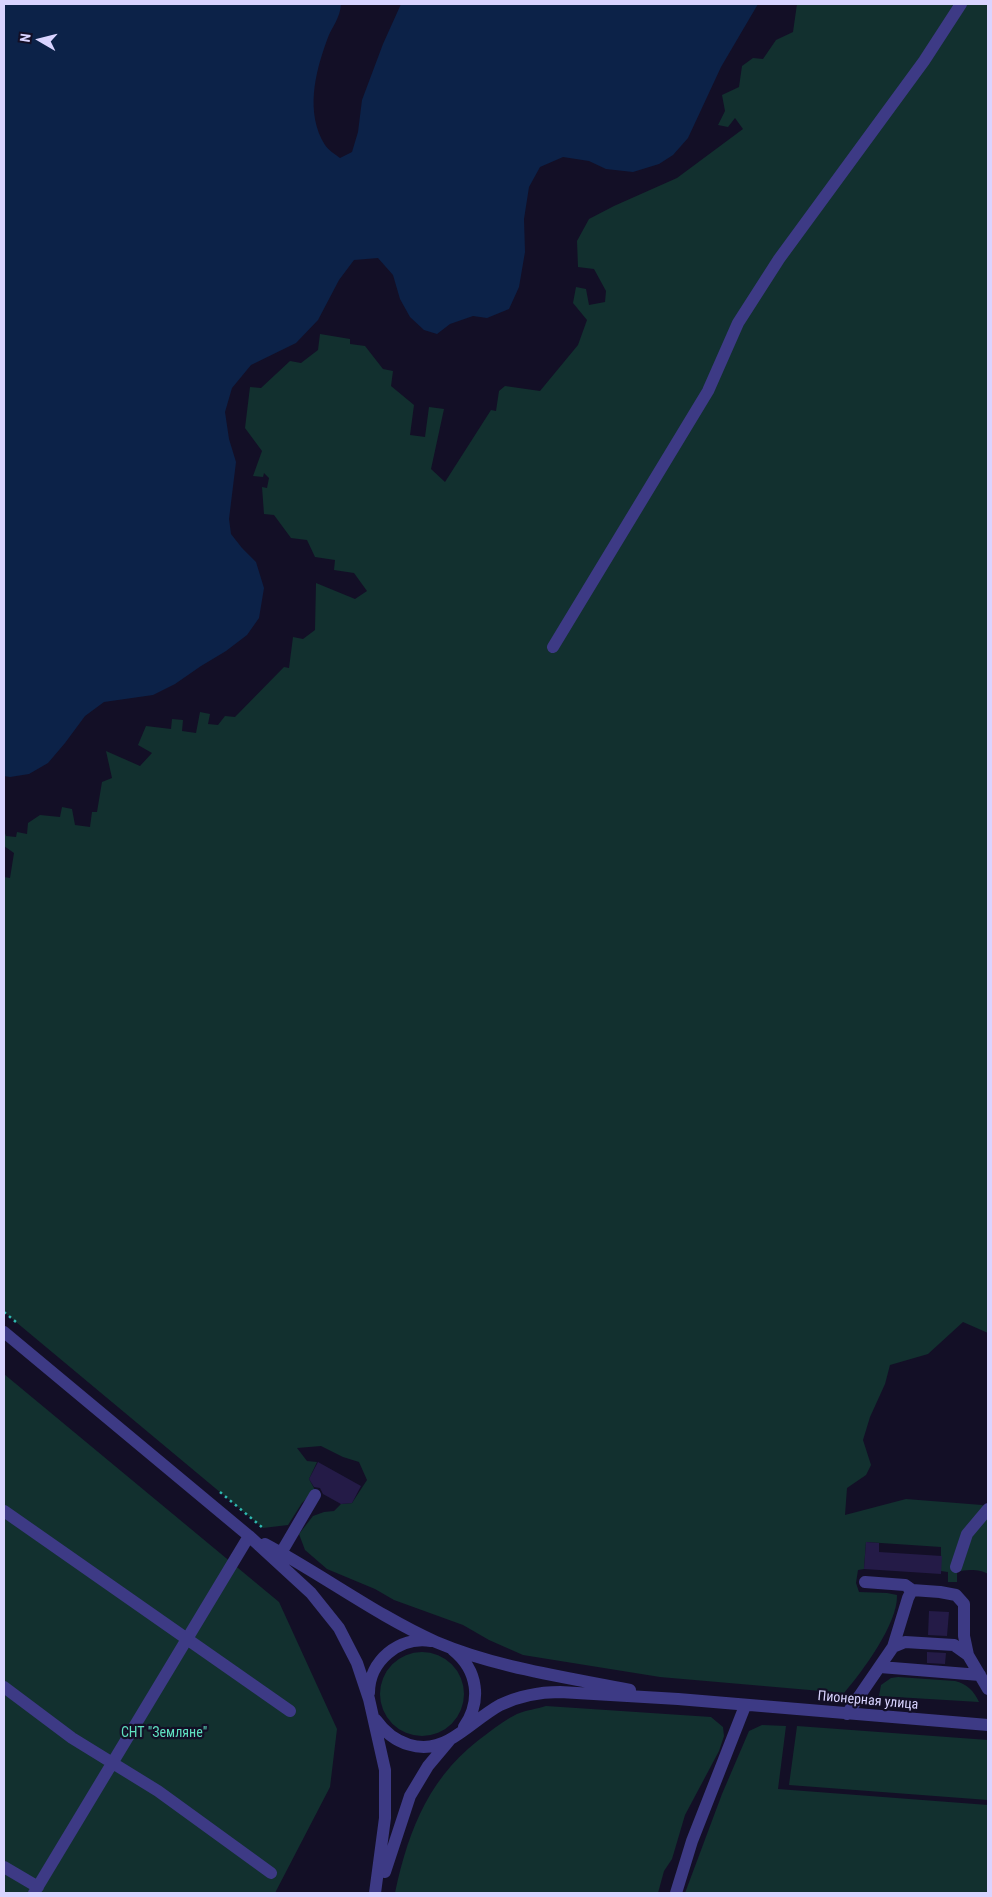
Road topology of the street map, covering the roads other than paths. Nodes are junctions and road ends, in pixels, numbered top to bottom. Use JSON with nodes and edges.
{"nodes":[{"id":1,"x":962,"y":4,"type":"edge"},
{"id":2,"x":553,"y":647,"type":"dead end"},
{"id":3,"x":4,"y":1332,"type":"edge"},
{"id":4,"x":315,"y":1495,"type":"dead end"},
{"id":5,"x":988,"y":1509,"type":"edge"},
{"id":6,"x":4,"y":1511,"type":"edge"},
{"id":7,"x":249,"y":1536,"type":"junction"},
{"id":8,"x":281,"y":1553,"type":"junction"},
{"id":9,"x":956,"y":1567,"type":"dead end"},
{"id":10,"x":865,"y":1582,"type":"dead end"},
{"id":11,"x":912,"y":1590,"type":"junction"},
{"id":12,"x":187,"y":1639,"type":"junction"},
{"id":13,"x":440,"y":1643,"type":"junction"},
{"id":14,"x":893,"y":1647,"type":"junction"},
{"id":15,"x":968,"y":1655,"type":"junction"},
{"id":16,"x":880,"y":1667,"type":"junction"},
{"id":17,"x":980,"y":1674,"type":"junction"},
{"id":18,"x":4,"y":1687,"type":"edge"},
{"id":19,"x":988,"y":1690,"type":"edge"},
{"id":20,"x":678,"y":1699,"type":"junction"},
{"id":21,"x":370,"y":1705,"type":"junction"},
{"id":22,"x":745,"y":1706,"type":"junction"},
{"id":23,"x":290,"y":1711,"type":"dead end"},
{"id":24,"x":847,"y":1714,"type":"junction"},
{"id":25,"x":988,"y":1726,"type":"edge"},
{"id":26,"x":453,"y":1737,"type":"junction"},
{"id":27,"x":111,"y":1763,"type":"junction"},
{"id":28,"x":4,"y":1867,"type":"edge"},
{"id":29,"x":271,"y":1874,"type":"dead end"},
{"id":30,"x":36,"y":1890,"type":"edge"},
{"id":31,"x":377,"y":1893,"type":"edge"},
{"id":32,"x":676,"y":1893,"type":"edge"}],
"edges":[{"from":1,"to":2,"type":"street"},
{"from":3,"to":7,"type":"street"},
{"from":4,"to":8,"type":"street"},
{"from":5,"to":9,"type":"street"},
{"from":6,"to":12,"type":"street"},
{"from":7,"to":8,"type":"street"},
{"from":7,"to":12,"type":"street"},
{"from":7,"to":21,"type":"street"},
{"from":8,"to":13,"type":"street"},
{"from":10,"to":11,"type":"street"},
{"from":11,"to":14,"type":"street"},
{"from":11,"to":15,"type":"street"},
{"from":12,"to":23,"type":"street"},
{"from":12,"to":27,"type":"street"},
{"from":13,"to":20,"type":"street"},
{"from":13,"to":21,"type":"street"},
{"from":13,"to":26,"type":"street"},
{"from":14,"to":15,"type":"street"},
{"from":14,"to":16,"type":"street"},
{"from":15,"to":17,"type":"street"},
{"from":16,"to":17,"type":"street"},
{"from":16,"to":24,"type":"street"},
{"from":17,"to":19,"type":"street"},
{"from":18,"to":27,"type":"street"},
{"from":20,"to":22,"type":"street","name":"Пионерная улица"},
{"from":20,"to":26,"type":"street"},
{"from":21,"to":26,"type":"street"},
{"from":21,"to":31,"type":"street"},
{"from":22,"to":24,"type":"street","name":"Пионерная улица"},
{"from":22,"to":32,"type":"street"},
{"from":24,"to":25,"type":"street","name":"Пионерная улица"},
{"from":26,"to":31,"type":"street"},
{"from":27,"to":29,"type":"street"},
{"from":27,"to":30,"type":"street"},
{"from":28,"to":30,"type":"street"}]}
